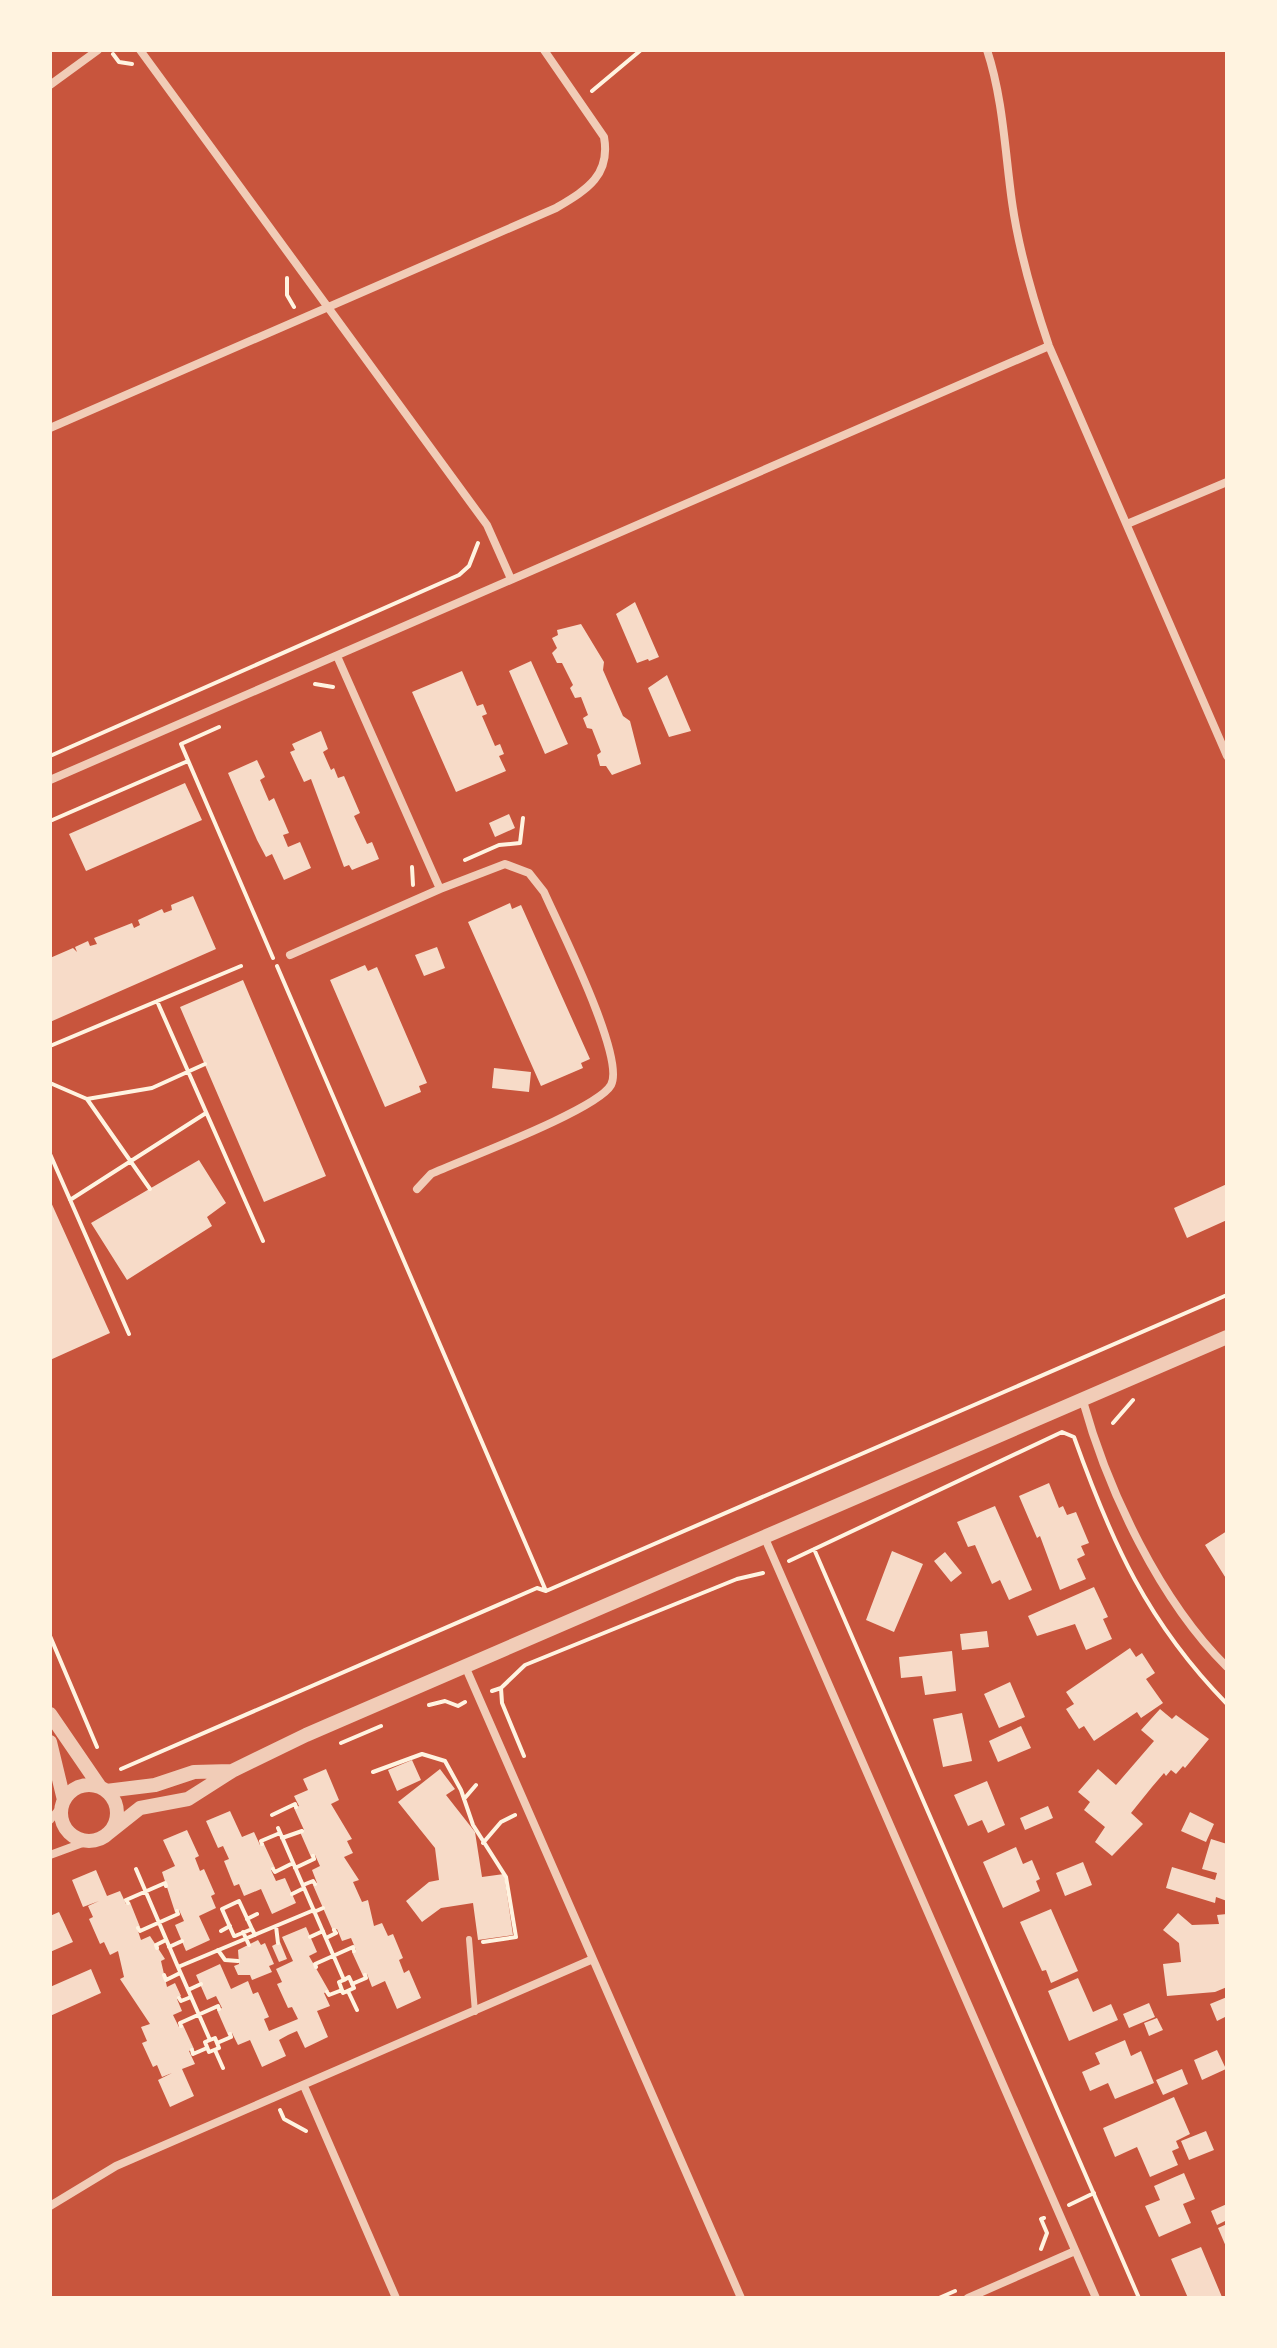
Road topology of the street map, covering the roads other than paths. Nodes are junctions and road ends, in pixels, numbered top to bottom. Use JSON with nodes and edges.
{"nodes":[{"id":1,"x":98,"y":50,"type":"edge"},
{"id":2,"x":140,"y":50,"type":"edge"},
{"id":3,"x":544,"y":50,"type":"edge"},
{"id":4,"x":987,"y":50,"type":"edge"},
{"id":5,"x":50,"y":85,"type":"edge"},
{"id":6,"x":328,"y":307,"type":"junction"},
{"id":7,"x":1049,"y":346,"type":"junction"},
{"id":8,"x":50,"y":428,"type":"edge"},
{"id":9,"x":1227,"y":482,"type":"edge"},
{"id":10,"x":1127,"y":524,"type":"junction"},
{"id":11,"x":511,"y":579,"type":"junction"},
{"id":12,"x":337,"y":656,"type":"junction"},
{"id":13,"x":1227,"y":756,"type":"edge"},
{"id":14,"x":50,"y":780,"type":"edge"},
{"id":15,"x":440,"y":889,"type":"junction"},
{"id":16,"x":290,"y":955,"type":"dead end"},
{"id":17,"x":417,"y":1189,"type":"dead end"},
{"id":18,"x":1227,"y":1337,"type":"edge"},
{"id":19,"x":1083,"y":1401,"type":"junction"},
{"id":20,"x":764,"y":1536,"type":"junction"},
{"id":21,"x":465,"y":1666,"type":"junction"},
{"id":22,"x":1227,"y":1667,"type":"edge"},
{"id":23,"x":50,"y":1714,"type":"edge"},
{"id":24,"x":50,"y":1742,"type":"edge"},
{"id":25,"x":232,"y":1771,"type":"junction"},
{"id":26,"x":103,"y":1789,"type":"junction"},
{"id":27,"x":63,"y":1803,"type":"junction"},
{"id":28,"x":50,"y":1820,"type":"edge"},
{"id":29,"x":106,"y":1835,"type":"junction"},
{"id":30,"x":88,"y":1841,"type":"junction"},
{"id":31,"x":50,"y":1855,"type":"edge"},
{"id":32,"x":469,"y":1942,"type":"road end"},
{"id":33,"x":593,"y":1959,"type":"junction"},
{"id":34,"x":475,"y":2012,"type":"junction"},
{"id":35,"x":304,"y":2086,"type":"junction"},
{"id":36,"x":50,"y":2206,"type":"edge"},
{"id":37,"x":1075,"y":2251,"type":"junction"},
{"id":38,"x":396,"y":2298,"type":"edge"},
{"id":39,"x":741,"y":2298,"type":"edge"},
{"id":40,"x":968,"y":2298,"type":"edge"},
{"id":41,"x":1096,"y":2298,"type":"edge"}],
"edges":[{"from":1,"to":5,"type":"street"},
{"from":2,"to":6,"type":"street"},
{"from":3,"to":6,"type":"street"},
{"from":4,"to":7,"type":"street"},
{"from":6,"to":8,"type":"street"},
{"from":6,"to":11,"type":"street"},
{"from":7,"to":10,"type":"street"},
{"from":7,"to":11,"type":"street"},
{"from":9,"to":10,"type":"street"},
{"from":10,"to":13,"type":"street"},
{"from":11,"to":12,"type":"street"},
{"from":12,"to":14,"type":"street"},
{"from":12,"to":15,"type":"street"},
{"from":15,"to":16,"type":"street"},
{"from":15,"to":17,"type":"street"},
{"from":18,"to":19,"type":"street"},
{"from":19,"to":20,"type":"street"},
{"from":19,"to":22,"type":"street"},
{"from":20,"to":21,"type":"street"},
{"from":20,"to":37,"type":"street"},
{"from":21,"to":25,"type":"street"},
{"from":21,"to":33,"type":"street"},
{"from":23,"to":26,"type":"street"},
{"from":24,"to":27,"type":"street"},
{"from":25,"to":26,"type":"street"},
{"from":25,"to":29,"type":"street"},
{"from":26,"to":27,"type":"street"},
{"from":26,"to":29,"type":"street"},
{"from":27,"to":28,"type":"street"},
{"from":27,"to":30,"type":"street"},
{"from":29,"to":30,"type":"street"},
{"from":30,"to":31,"type":"street"},
{"from":32,"to":34,"type":"lane"},
{"from":33,"to":34,"type":"street"},
{"from":33,"to":39,"type":"street"},
{"from":34,"to":35,"type":"street"},
{"from":35,"to":36,"type":"street"},
{"from":35,"to":38,"type":"street"},
{"from":37,"to":40,"type":"street"},
{"from":37,"to":41,"type":"street"}]}
